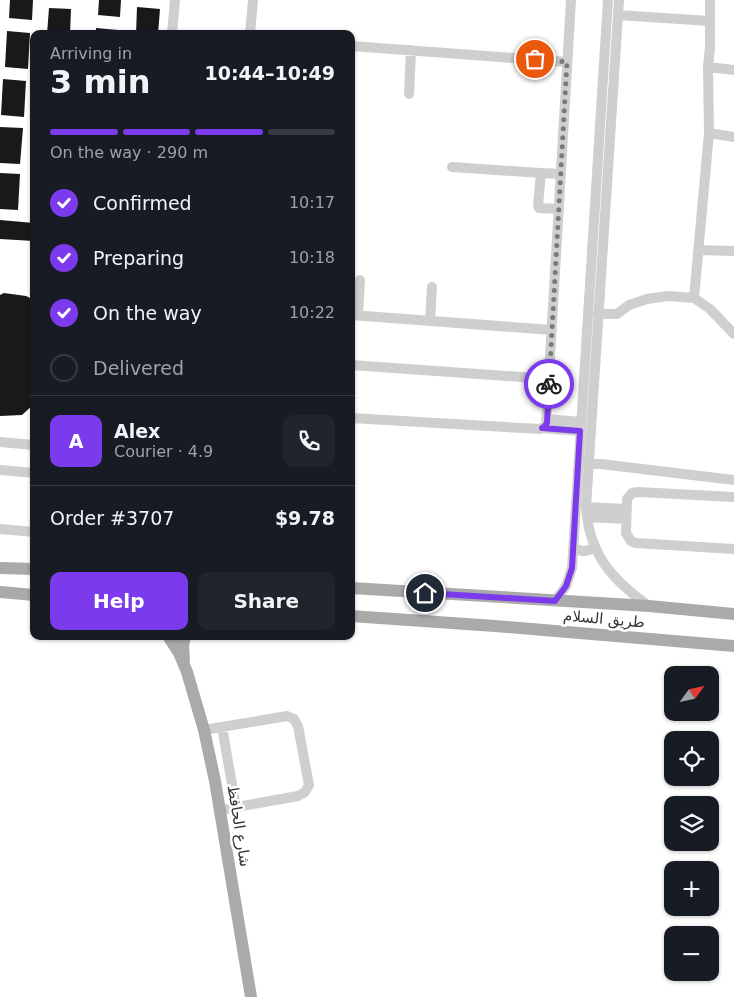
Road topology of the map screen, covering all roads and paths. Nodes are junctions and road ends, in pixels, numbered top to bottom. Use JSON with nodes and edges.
{"nodes":[{"id":1,"x":175,"y":0,"type":"edge"},
{"id":2,"x":253,"y":0,"type":"edge"},
{"id":3,"x":571,"y":0,"type":"edge"},
{"id":4,"x":608,"y":0,"type":"edge"},
{"id":5,"x":619,"y":0,"type":"edge"},
{"id":6,"x":710,"y":0,"type":"edge"},
{"id":7,"x":618,"y":15,"type":"junction"},
{"id":8,"x":710,"y":21,"type":"junction"},
{"id":9,"x":172,"y":30,"type":"edge"},
{"id":10,"x":250,"y":30,"type":"edge"},
{"id":11,"x":355,"y":46,"type":"edge"},
{"id":12,"x":411,"y":50,"type":"junction"},
{"id":13,"x":567,"y":62,"type":"junction"},
{"id":14,"x":708,"y":68,"type":"junction"},
{"id":15,"x":734,"y":70,"type":"edge"},
{"id":16,"x":409,"y":94,"type":"dead end"},
{"id":17,"x":709,"y":133,"type":"junction"},
{"id":18,"x":734,"y":137,"type":"edge"},
{"id":19,"x":452,"y":167,"type":"dead end"},
{"id":20,"x":541,"y":173,"type":"junction"},
{"id":21,"x":561,"y":174,"type":"junction"},
{"id":22,"x":559,"y":208,"type":"junction"},
{"id":23,"x":699,"y":250,"type":"junction"},
{"id":24,"x":734,"y":252,"type":"edge"},
{"id":25,"x":360,"y":280,"type":"dead end"},
{"id":26,"x":432,"y":287,"type":"dead end"},
{"id":27,"x":694,"y":298,"type":"junction"},
{"id":28,"x":598,"y":314,"type":"junction"},
{"id":29,"x":355,"y":315,"type":"edge"},
{"id":30,"x":430,"y":321,"type":"junction"},
{"id":31,"x":552,"y":330,"type":"junction"},
{"id":32,"x":734,"y":334,"type":"edge"},
{"id":33,"x":355,"y":365,"type":"edge"},
{"id":34,"x":549,"y":378,"type":"junction"},
{"id":35,"x":355,"y":418,"type":"edge"},
{"id":36,"x":545,"y":424,"type":"junction"},
{"id":37,"x":580,"y":427,"type":"junction"},
{"id":38,"x":0,"y":442,"type":"edge"},
{"id":39,"x":30,"y":445,"type":"edge"},
{"id":40,"x":584,"y":462,"type":"junction"},
{"id":41,"x":0,"y":470,"type":"edge"},
{"id":42,"x":30,"y":473,"type":"edge"},
{"id":43,"x":734,"y":480,"type":"edge"},
{"id":44,"x":734,"y":497,"type":"edge"},
{"id":45,"x":586,"y":512,"type":"junction"},
{"id":46,"x":626,"y":514,"type":"junction"},
{"id":47,"x":0,"y":530,"type":"edge"},
{"id":48,"x":30,"y":532,"type":"edge"},
{"id":49,"x":594,"y":546,"type":"junction"},
{"id":50,"x":574,"y":547,"type":"junction"},
{"id":51,"x":734,"y":549,"type":"edge"},
{"id":52,"x":0,"y":568,"type":"edge"},
{"id":53,"x":30,"y":569,"type":"edge"},
{"id":54,"x":355,"y":588,"type":"edge"},
{"id":55,"x":0,"y":592,"type":"edge"},
{"id":56,"x":30,"y":595,"type":"edge"},
{"id":57,"x":555,"y":601,"type":"junction"},
{"id":58,"x":649,"y":606,"type":"junction"},
{"id":59,"x":734,"y":614,"type":"edge"},
{"id":60,"x":355,"y":616,"type":"edge"},
{"id":61,"x":171,"y":640,"type":"edge"},
{"id":62,"x":184,"y":640,"type":"edge"},
{"id":63,"x":734,"y":646,"type":"edge"},
{"id":64,"x":184,"y":663,"type":"junction"},
{"id":65,"x":222,"y":727,"type":"junction"},
{"id":66,"x":204,"y":730,"type":"junction"},
{"id":67,"x":236,"y":807,"type":"junction"},
{"id":68,"x":220,"y":810,"type":"junction"},
{"id":69,"x":251,"y":997,"type":"edge"}],
"edges":[{"from":1,"to":9,"type":"street"},
{"from":2,"to":10,"type":"street"},
{"from":3,"to":13,"type":"street"},
{"from":4,"to":37,"type":"street"},
{"from":5,"to":7,"type":"street"},
{"from":6,"to":8,"type":"street"},
{"from":7,"to":8,"type":"street"},
{"from":7,"to":28,"type":"street"},
{"from":8,"to":14,"type":"street"},
{"from":11,"to":12,"type":"street"},
{"from":12,"to":13,"type":"street"},
{"from":12,"to":16,"type":"street"},
{"from":13,"to":21,"type":"street"},
{"from":14,"to":15,"type":"street"},
{"from":14,"to":17,"type":"street"},
{"from":17,"to":18,"type":"street"},
{"from":17,"to":23,"type":"street"},
{"from":19,"to":20,"type":"street"},
{"from":20,"to":21,"type":"street"},
{"from":20,"to":22,"type":"street"},
{"from":21,"to":22,"type":"street"},
{"from":22,"to":31,"type":"street"},
{"from":23,"to":24,"type":"street"},
{"from":23,"to":27,"type":"street"},
{"from":25,"to":29,"type":"street"},
{"from":26,"to":30,"type":"street"},
{"from":27,"to":28,"type":"street"},
{"from":27,"to":32,"type":"street"},
{"from":28,"to":40,"type":"street"},
{"from":29,"to":30,"type":"street"},
{"from":30,"to":31,"type":"street"},
{"from":31,"to":34,"type":"street"},
{"from":33,"to":34,"type":"street"},
{"from":34,"to":36,"type":"street"},
{"from":35,"to":36,"type":"street"},
{"from":36,"to":37,"type":"street"},
{"from":37,"to":40,"type":"street"},
{"from":38,"to":39,"type":"street"},
{"from":40,"to":43,"type":"street"},
{"from":40,"to":45,"type":"street"},
{"from":40,"to":50,"type":"street"},
{"from":41,"to":42,"type":"street"},
{"from":44,"to":46,"type":"street"},
{"from":45,"to":46,"type":"street"},
{"from":45,"to":49,"type":"street"},
{"from":46,"to":51,"type":"street"},
{"from":47,"to":48,"type":"street"},
{"from":49,"to":50,"type":"street"},
{"from":49,"to":58,"type":"street"},
{"from":50,"to":57,"type":"street"},
{"from":52,"to":53,"type":"main road"},
{"from":54,"to":57,"type":"main road","name":"طريق السلام"},
{"from":55,"to":56,"type":"main road"},
{"from":57,"to":58,"type":"main road","name":"طريق السلام"},
{"from":58,"to":59,"type":"main road","name":"طريق السلام"},
{"from":60,"to":63,"type":"main road","name":"طريق السلام"},
{"from":61,"to":64,"type":"main road","name":"شارع الحافظ"},
{"from":62,"to":64,"type":"main road","name":"شارع الحافظ"},
{"from":64,"to":66,"type":"main road","name":"شارع الحافظ"},
{"from":65,"to":66,"type":"street"},
{"from":65,"to":67,"type":"street"},
{"from":65,"to":67,"type":"street"},
{"from":66,"to":68,"type":"main road","name":"شارع الحافظ"},
{"from":67,"to":68,"type":"street"},
{"from":68,"to":69,"type":"main road","name":"شارع الحافظ"}]}
